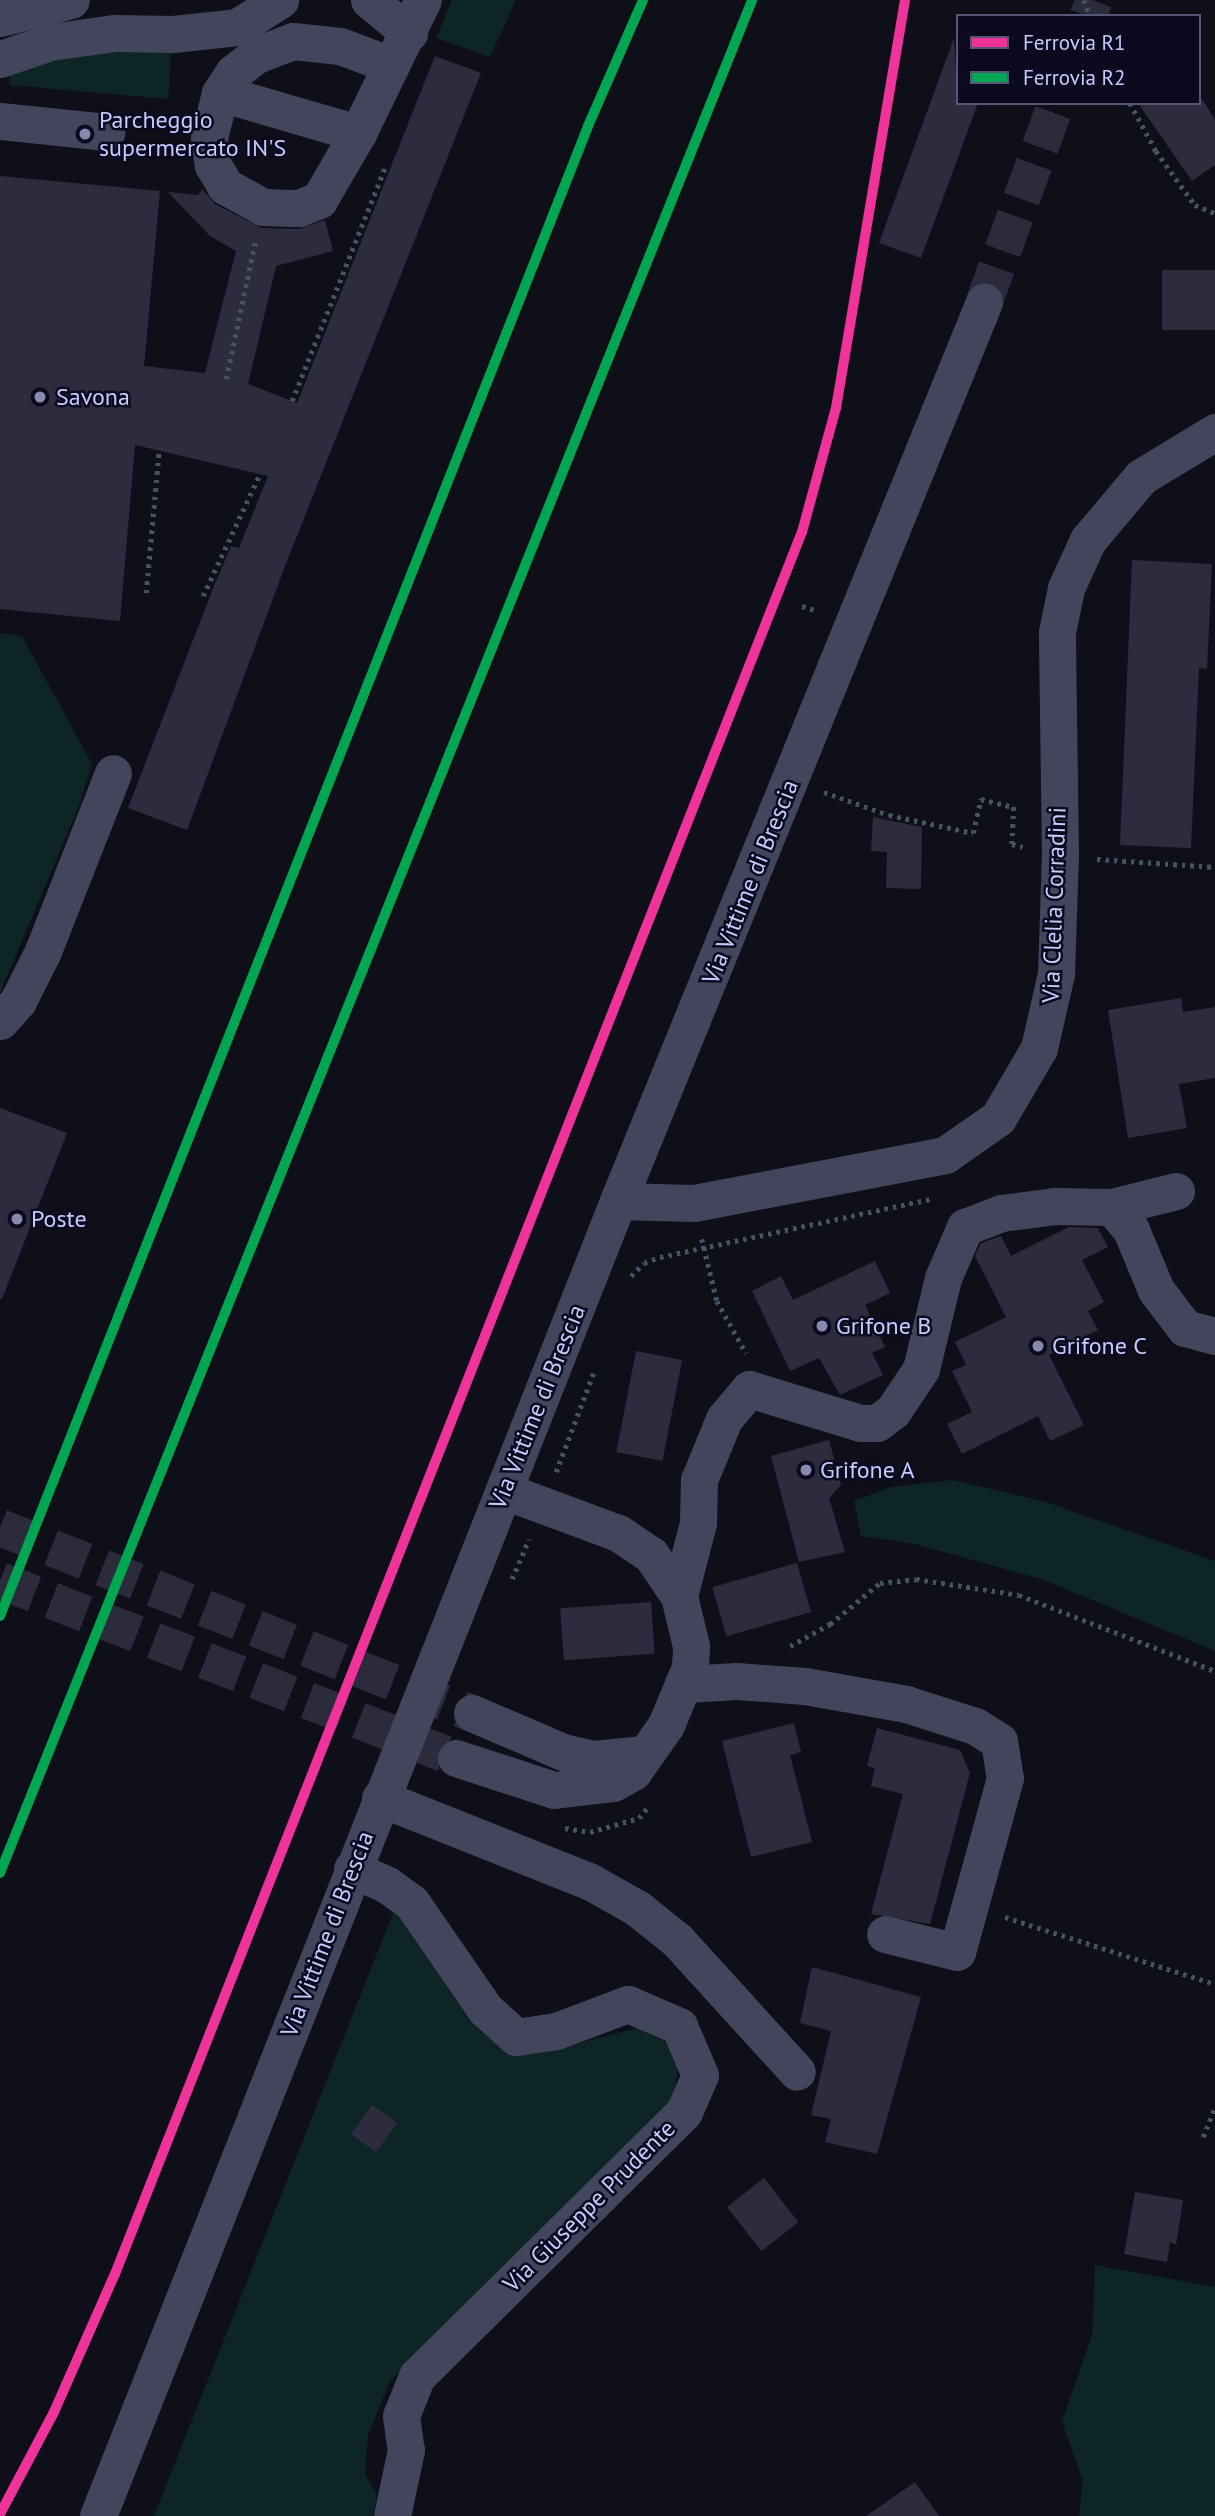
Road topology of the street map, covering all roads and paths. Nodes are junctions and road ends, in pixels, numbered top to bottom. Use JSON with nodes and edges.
{"nodes":[{"id":1,"x":71,"y":0,"type":"edge"},
{"id":2,"x":281,"y":0,"type":"edge"},
{"id":3,"x":369,"y":0,"type":"edge"},
{"id":4,"x":416,"y":16,"type":"edge"},
{"id":5,"x":0,"y":19,"type":"edge"},
{"id":6,"x":0,"y":59,"type":"edge"},
{"id":7,"x":391,"y":65,"type":"junction"},
{"id":8,"x":220,"y":93,"type":"junction"},
{"id":9,"x":1131,"y":105,"type":"edge"},
{"id":10,"x":0,"y":121,"type":"edge"},
{"id":11,"x":106,"y":132,"type":"dead end"},
{"id":12,"x":358,"y":134,"type":"junction"},
{"id":13,"x":390,"y":155,"type":"dead end"},
{"id":14,"x":1215,"y":213,"type":"edge"},
{"id":15,"x":258,"y":232,"type":"dead end"},
{"id":16,"x":984,"y":302,"type":"tunnel mouth"},
{"id":17,"x":226,"y":379,"type":"dead end"},
{"id":18,"x":292,"y":401,"type":"dead end"},
{"id":19,"x":1215,"y":432,"type":"edge"},
{"id":20,"x":159,"y":449,"type":"dead end"},
{"id":21,"x":260,"y":474,"type":"dead end"},
{"id":22,"x":146,"y":593,"type":"dead end"},
{"id":23,"x":204,"y":597,"type":"dead end"},
{"id":24,"x":113,"y":773,"type":"dead end"},
{"id":25,"x":792,"y":780,"type":"junction"},
{"id":26,"x":1025,"y":848,"type":"dead end"},
{"id":27,"x":1085,"y":858,"type":"dead end"},
{"id":28,"x":1215,"y":867,"type":"edge"},
{"id":29,"x":0,"y":1021,"type":"edge"},
{"id":30,"x":1175,"y":1191,"type":"dead end"},
{"id":31,"x":941,"y":1194,"type":"dead end"},
{"id":32,"x":618,"y":1200,"type":"junction"},
{"id":33,"x":694,"y":1203,"type":"junction"},
{"id":34,"x":1112,"y":1207,"type":"junction"},
{"id":35,"x":704,"y":1250,"type":"junction"},
{"id":36,"x":626,"y":1289,"type":"dead end"},
{"id":37,"x":1213,"y":1340,"type":"edge"},
{"id":38,"x":597,"y":1366,"type":"dead end"},
{"id":39,"x":749,"y":1388,"type":"junction"},
{"id":40,"x":505,"y":1491,"type":"junction"},
{"id":41,"x":542,"y":1507,"type":"junction"},
{"id":42,"x":510,"y":1583,"type":"dead end"},
{"id":43,"x":678,"y":1596,"type":"junction"},
{"id":44,"x":784,"y":1650,"type":"dead end"},
{"id":45,"x":1215,"y":1671,"type":"edge"},
{"id":46,"x":684,"y":1684,"type":"junction"},
{"id":47,"x":472,"y":1713,"type":"tunnel mouth"},
{"id":48,"x":642,"y":1754,"type":"junction"},
{"id":49,"x":456,"y":1758,"type":"tunnel mouth"},
{"id":50,"x":380,"y":1798,"type":"junction"},
{"id":51,"x":352,"y":1869,"type":"junction"},
{"id":52,"x":970,"y":1907,"type":"junction"},
{"id":53,"x":885,"y":1934,"type":"dead end"},
{"id":54,"x":1215,"y":1984,"type":"edge"},
{"id":55,"x":797,"y":2072,"type":"dead end"},
{"id":56,"x":1215,"y":2108,"type":"edge"},
{"id":57,"x":1203,"y":2137,"type":"dead end"},
{"id":58,"x":99,"y":2516,"type":"edge"},
{"id":59,"x":392,"y":2516,"type":"edge"}],
"edges":[{"from":1,"to":5,"type":"street"},
{"from":2,"to":6,"type":"street"},
{"from":3,"to":4,"type":"street"},
{"from":4,"to":7,"type":"street"},
{"from":7,"to":8,"type":"street"},
{"from":7,"to":12,"type":"street"},
{"from":8,"to":12,"type":"street"},
{"from":8,"to":12,"type":"street"},
{"from":9,"to":14,"type":"path"},
{"from":10,"to":11,"type":"street"},
{"from":13,"to":18,"type":"path"},
{"from":15,"to":17,"type":"path"},
{"from":16,"to":25,"type":"street","name":"Via Vittime di Brescia"},
{"from":19,"to":33,"type":"street","name":"Via Clelia Corradini"},
{"from":20,"to":22,"type":"path"},
{"from":21,"to":23,"type":"path"},
{"from":24,"to":29,"type":"street"},
{"from":25,"to":26,"type":"path"},
{"from":25,"to":32,"type":"street","name":"Via Vittime di Brescia"},
{"from":27,"to":28,"type":"path"},
{"from":30,"to":34,"type":"street"},
{"from":31,"to":35,"type":"path"},
{"from":32,"to":33,"type":"street","name":"Via Clelia Corradini"},
{"from":32,"to":40,"type":"street","name":"Via Vittime di Brescia"},
{"from":33,"to":35,"type":"path"},
{"from":34,"to":37,"type":"street"},
{"from":34,"to":39,"type":"street"},
{"from":35,"to":36,"type":"path"},
{"from":35,"to":39,"type":"path"},
{"from":38,"to":41,"type":"path"},
{"from":39,"to":43,"type":"street"},
{"from":40,"to":41,"type":"street"},
{"from":40,"to":50,"type":"street","name":"Via Vittime di Brescia"},
{"from":41,"to":42,"type":"path"},
{"from":41,"to":43,"type":"street"},
{"from":43,"to":46,"type":"street"},
{"from":44,"to":45,"type":"path"},
{"from":46,"to":48,"type":"street"},
{"from":46,"to":52,"type":"street"},
{"from":47,"to":48,"type":"street"},
{"from":48,"to":49,"type":"street"},
{"from":50,"to":51,"type":"street","name":"Via Vittime di Brescia"},
{"from":50,"to":55,"type":"street"},
{"from":51,"to":58,"type":"street","name":"Via Vittime di Brescia"},
{"from":51,"to":59,"type":"street","name":"Via Giuseppe Prudente"},
{"from":52,"to":53,"type":"street"},
{"from":52,"to":54,"type":"path"},
{"from":56,"to":57,"type":"path"}]}
